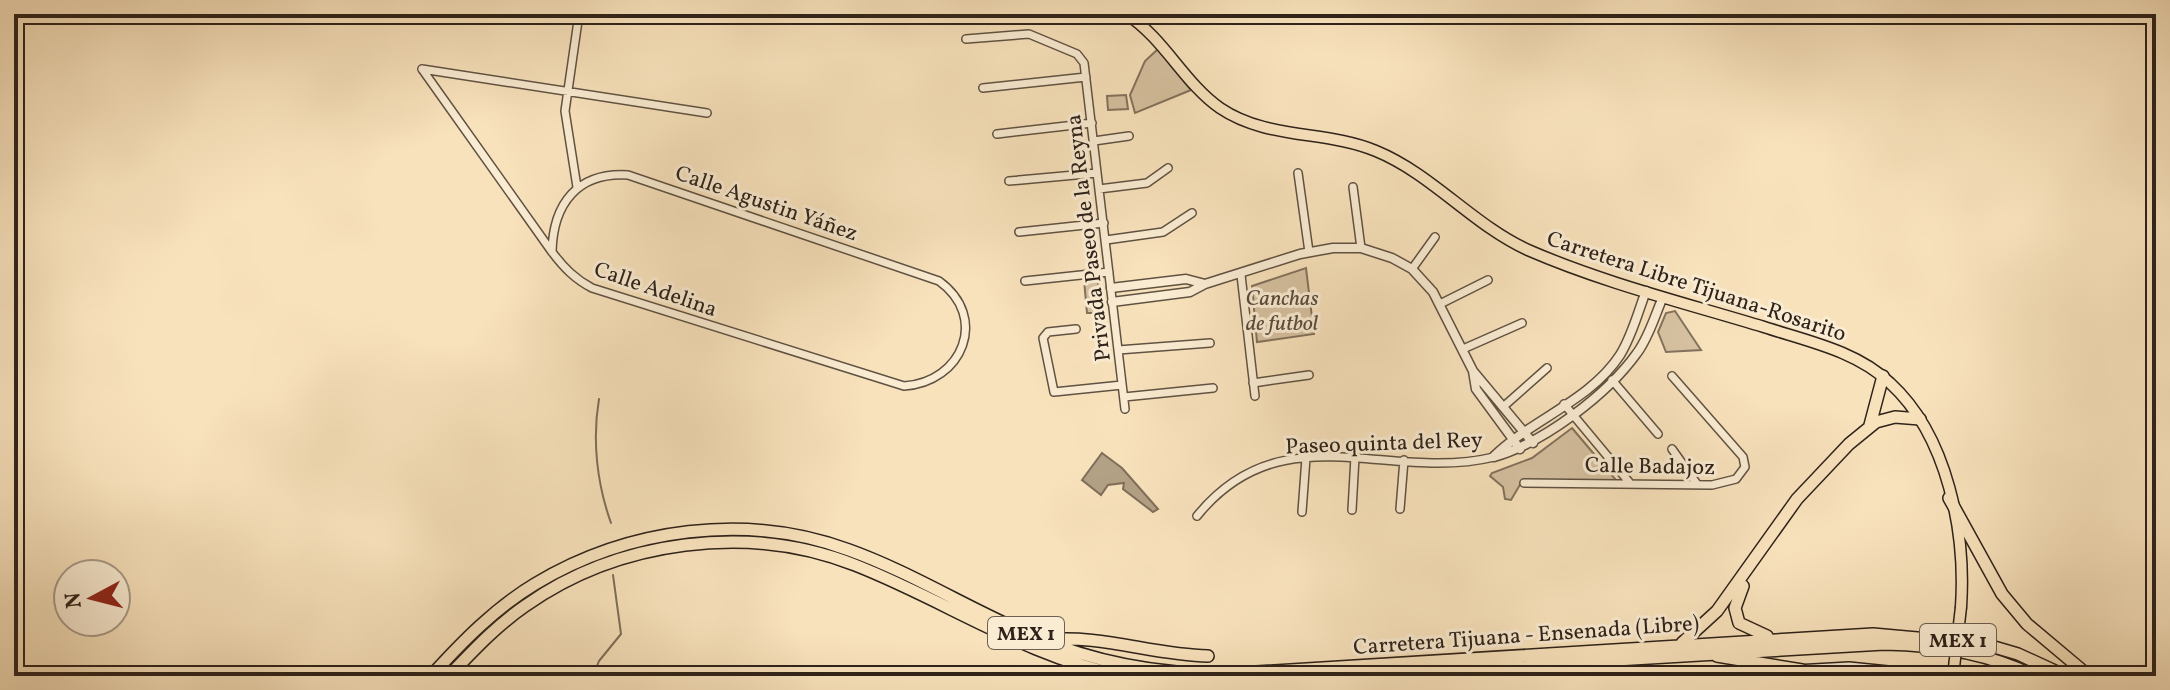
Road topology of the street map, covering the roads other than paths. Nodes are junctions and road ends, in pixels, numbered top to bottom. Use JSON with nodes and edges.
{"nodes":[{"id":1,"x":19,"y":14,"type":"edge"},
{"id":2,"x":579,"y":14,"type":"edge"},
{"id":3,"x":1126,"y":14,"type":"edge"},
{"id":4,"x":14,"y":18,"type":"edge"},
{"id":5,"x":966,"y":39,"type":"dead end"},
{"id":6,"x":1086,"y":77,"type":"junction"},
{"id":7,"x":983,"y":88,"type":"dead end"},
{"id":8,"x":566,"y":92,"type":"junction"},
{"id":9,"x":707,"y":113,"type":"dead end"},
{"id":10,"x":1092,"y":123,"type":"junction"},
{"id":11,"x":997,"y":134,"type":"dead end"},
{"id":12,"x":1129,"y":136,"type":"dead end"},
{"id":13,"x":1094,"y":141,"type":"junction"},
{"id":14,"x":1168,"y":168,"type":"dead end"},
{"id":15,"x":1097,"y":173,"type":"junction"},
{"id":16,"x":1298,"y":173,"type":"dead end"},
{"id":17,"x":1009,"y":181,"type":"dead end"},
{"id":18,"x":577,"y":187,"type":"junction"},
{"id":19,"x":1353,"y":187,"type":"dead end"},
{"id":20,"x":1099,"y":189,"type":"junction"},
{"id":21,"x":1192,"y":213,"type":"dead end"},
{"id":22,"x":1104,"y":223,"type":"junction"},
{"id":23,"x":1019,"y":232,"type":"dead end"},
{"id":24,"x":1435,"y":237,"type":"dead end"},
{"id":25,"x":1106,"y":240,"type":"junction"},
{"id":26,"x":1361,"y":248,"type":"junction"},
{"id":27,"x":552,"y":252,"type":"junction"},
{"id":28,"x":1309,"y":252,"type":"junction"},
{"id":29,"x":1412,"y":269,"type":"junction"},
{"id":30,"x":1109,"y":272,"type":"junction"},
{"id":31,"x":1241,"y":275,"type":"junction"},
{"id":32,"x":1488,"y":280,"type":"dead end"},
{"id":33,"x":1025,"y":281,"type":"dead end"},
{"id":34,"x":1205,"y":284,"type":"junction"},
{"id":35,"x":1111,"y":288,"type":"junction"},
{"id":36,"x":1646,"y":291,"type":"junction"},
{"id":37,"x":1663,"y":297,"type":"junction"},
{"id":38,"x":1112,"y":302,"type":"junction"},
{"id":39,"x":1440,"y":304,"type":"junction"},
{"id":40,"x":1522,"y":323,"type":"dead end"},
{"id":41,"x":1076,"y":329,"type":"dead end"},
{"id":42,"x":1210,"y":343,"type":"dead end"},
{"id":43,"x":962,"y":348,"type":"joint"},
{"id":44,"x":1463,"y":349,"type":"junction"},
{"id":45,"x":1118,"y":350,"type":"junction"},
{"id":46,"x":1618,"y":358,"type":"junction"},
{"id":47,"x":1628,"y":364,"type":"junction"},
{"id":48,"x":1547,"y":368,"type":"dead end"},
{"id":49,"x":1473,"y":371,"type":"junction"},
{"id":50,"x":1309,"y":375,"type":"dead end"},
{"id":51,"x":1672,"y":376,"type":"dead end"},
{"id":52,"x":1883,"y":376,"type":"junction"},
{"id":53,"x":1612,"y":380,"type":"junction"},
{"id":54,"x":1253,"y":383,"type":"junction"},
{"id":55,"x":1122,"y":385,"type":"junction"},
{"id":56,"x":1213,"y":388,"type":"dead end"},
{"id":57,"x":1255,"y":396,"type":"dead end"},
{"id":58,"x":1124,"y":397,"type":"junction"},
{"id":59,"x":1564,"y":404,"type":"junction"},
{"id":60,"x":1503,"y":407,"type":"junction"},
{"id":61,"x":1125,"y":409,"type":"dead end"},
{"id":62,"x":1572,"y":414,"type":"junction"},
{"id":63,"x":1920,"y":419,"type":"junction"},
{"id":64,"x":1870,"y":425,"type":"junction"},
{"id":65,"x":1526,"y":431,"type":"junction"},
{"id":66,"x":1658,"y":434,"type":"dead end"},
{"id":67,"x":1513,"y":437,"type":"junction"},
{"id":68,"x":1533,"y":443,"type":"junction"},
{"id":69,"x":1520,"y":449,"type":"junction"},
{"id":70,"x":1672,"y":449,"type":"dead end"},
{"id":71,"x":1355,"y":457,"type":"junction"},
{"id":72,"x":1494,"y":457,"type":"junction"},
{"id":73,"x":1306,"y":458,"type":"junction"},
{"id":74,"x":1404,"y":460,"type":"junction"},
{"id":75,"x":1629,"y":482,"type":"junction"},
{"id":76,"x":1524,"y":483,"type":"dead end"},
{"id":77,"x":1697,"y":484,"type":"junction"},
{"id":78,"x":1949,"y":498,"type":"junction"},
{"id":79,"x":1400,"y":509,"type":"dead end"},
{"id":80,"x":1352,"y":510,"type":"dead end"},
{"id":81,"x":1302,"y":512,"type":"dead end"},
{"id":82,"x":1197,"y":516,"type":"dead end"},
{"id":83,"x":1749,"y":571,"type":"junction"},
{"id":84,"x":1778,"y":639,"type":"junction"},
{"id":85,"x":1044,"y":641,"type":"junction"},
{"id":86,"x":1681,"y":644,"type":"junction"},
{"id":87,"x":1701,"y":653,"type":"junction"},
{"id":88,"x":1208,"y":656,"type":"dead end"},
{"id":89,"x":1802,"y":670,"type":"junction"},
{"id":90,"x":431,"y":676,"type":"edge"},
{"id":91,"x":449,"y":676,"type":"edge"},
{"id":92,"x":1124,"y":676,"type":"edge"},
{"id":93,"x":1347,"y":676,"type":"edge"},
{"id":94,"x":1687,"y":676,"type":"edge"},
{"id":95,"x":1937,"y":676,"type":"edge"},
{"id":96,"x":1953,"y":676,"type":"edge"},
{"id":97,"x":2034,"y":676,"type":"edge"},
{"id":98,"x":2066,"y":676,"type":"edge"},
{"id":99,"x":2089,"y":676,"type":"edge"}],
"edges":[{"from":1,"to":4,"type":"main road"},
{"from":2,"to":8,"type":"street"},
{"from":3,"to":36,"type":"main road","name":"Carretera Libre Tijuana-Rosarito"},
{"from":5,"to":6,"type":"street","name":"Privada Paseo de la Reyna"},
{"from":6,"to":7,"type":"street"},
{"from":6,"to":10,"type":"street","name":"Privada Paseo de la Reyna"},
{"from":8,"to":9,"type":"street"},
{"from":8,"to":18,"type":"street"},
{"from":8,"to":27,"type":"street","name":"Calle Adelina"},
{"from":10,"to":11,"type":"street"},
{"from":10,"to":13,"type":"street","name":"Privada Paseo de la Reyna"},
{"from":12,"to":13,"type":"street"},
{"from":13,"to":15,"type":"street","name":"Privada Paseo de la Reyna"},
{"from":14,"to":20,"type":"street"},
{"from":15,"to":17,"type":"street"},
{"from":15,"to":20,"type":"street","name":"Privada Paseo de la Reyna"},
{"from":16,"to":28,"type":"street"},
{"from":18,"to":27,"type":"street"},
{"from":18,"to":43,"type":"street","name":"Calle Agustin Yáñez"},
{"from":19,"to":26,"type":"street"},
{"from":20,"to":22,"type":"street","name":"Privada Paseo de la Reyna"},
{"from":21,"to":25,"type":"street"},
{"from":22,"to":23,"type":"street"},
{"from":22,"to":25,"type":"street","name":"Privada Paseo de la Reyna"},
{"from":24,"to":29,"type":"street"},
{"from":25,"to":30,"type":"street","name":"Privada Paseo de la Reyna"},
{"from":26,"to":28,"type":"street"},
{"from":26,"to":29,"type":"street"},
{"from":27,"to":43,"type":"street","name":"Calle Adelina"},
{"from":28,"to":31,"type":"street"},
{"from":29,"to":39,"type":"street"},
{"from":30,"to":33,"type":"street"},
{"from":30,"to":35,"type":"street","name":"Privada Paseo de la Reyna"},
{"from":31,"to":34,"type":"street"},
{"from":31,"to":54,"type":"street"},
{"from":32,"to":39,"type":"street"},
{"from":34,"to":35,"type":"street"},
{"from":34,"to":38,"type":"street"},
{"from":35,"to":38,"type":"street","name":"Privada Paseo de la Reyna"},
{"from":36,"to":37,"type":"main road","name":"Carretera Libre Tijuana-Rosarito"},
{"from":36,"to":46,"type":"street"},
{"from":37,"to":47,"type":"street"},
{"from":37,"to":52,"type":"main road","name":"Carretera Libre Tijuana-Rosarito"},
{"from":38,"to":45,"type":"street","name":"Privada Paseo de la Reyna"},
{"from":39,"to":44,"type":"street"},
{"from":40,"to":44,"type":"street"},
{"from":41,"to":55,"type":"street"},
{"from":42,"to":45,"type":"street"},
{"from":44,"to":49,"type":"street"},
{"from":45,"to":55,"type":"street","name":"Privada Paseo de la Reyna"},
{"from":46,"to":47,"type":"street"},
{"from":46,"to":59,"type":"street"},
{"from":47,"to":53,"type":"street"},
{"from":48,"to":60,"type":"street"},
{"from":49,"to":60,"type":"street"},
{"from":49,"to":67,"type":"street"},
{"from":50,"to":54,"type":"street"},
{"from":51,"to":77,"type":"street","name":"Calle Badajoz"},
{"from":52,"to":63,"type":"main road","name":"Carretera Libre Tijuana-Rosarito"},
{"from":52,"to":64,"type":"highway"},
{"from":53,"to":62,"type":"street"},
{"from":53,"to":66,"type":"street"},
{"from":54,"to":57,"type":"street"},
{"from":55,"to":58,"type":"street","name":"Privada Paseo de la Reyna"},
{"from":56,"to":58,"type":"street"},
{"from":58,"to":61,"type":"street","name":"Privada Paseo de la Reyna"},
{"from":59,"to":62,"type":"street"},
{"from":59,"to":65,"type":"street"},
{"from":60,"to":65,"type":"street"},
{"from":62,"to":68,"type":"street"},
{"from":62,"to":75,"type":"street"},
{"from":63,"to":64,"type":"highway"},
{"from":63,"to":78,"type":"main road","name":"Carretera Libre Tijuana-Rosarito"},
{"from":64,"to":83,"type":"highway"},
{"from":65,"to":67,"type":"street"},
{"from":65,"to":68,"type":"street"},
{"from":67,"to":69,"type":"street"},
{"from":67,"to":72,"type":"street"},
{"from":68,"to":69,"type":"street"},
{"from":69,"to":72,"type":"street"},
{"from":70,"to":77,"type":"street"},
{"from":71,"to":73,"type":"street","name":"Paseo quinta del Rey"},
{"from":71,"to":74,"type":"street","name":"Paseo quinta del Rey"},
{"from":71,"to":80,"type":"street"},
{"from":72,"to":74,"type":"street","name":"Paseo quinta del Rey"},
{"from":73,"to":81,"type":"street"},
{"from":73,"to":82,"type":"street","name":"Paseo quinta del Rey"},
{"from":74,"to":79,"type":"street"},
{"from":75,"to":76,"type":"street","name":"Calle Badajoz"},
{"from":75,"to":77,"type":"street","name":"Calle Badajoz"},
{"from":78,"to":96,"type":"main road","name":"Carretera Libre Tijuana-Rosarito","bridge":true},
{"from":78,"to":99,"type":"highway"},
{"from":83,"to":84,"type":"highway"},
{"from":83,"to":86,"type":"highway"},
{"from":84,"to":86,"type":"highway","name":"Carretera Tijuana - Ensenada (Libre)","number":"MEX 1"},
{"from":84,"to":98,"type":"highway","name":"Carretera Tijuana - Ensenada (Libre)","number":"MEX 1"},
{"from":85,"to":86,"type":"highway","name":"Carretera Tijuana - Ensenada (Libre)","number":"MEX 1"},
{"from":85,"to":88,"type":"highway"},
{"from":85,"to":90,"type":"highway","name":"Carretera Tijuana - Ensenada (Libre)","number":"MEX 1"},
{"from":87,"to":89,"type":"highway"},
{"from":87,"to":93,"type":"highway","name":"Carretera Tijuana - Ensenada (Libre)","number":"MEX 1"},
{"from":87,"to":97,"type":"highway","name":"Carretera Tijuana - Ensenada (Libre)","number":"MEX 1"},
{"from":89,"to":94,"type":"main road"},
{"from":89,"to":95,"type":"main road"},
{"from":91,"to":92,"type":"highway","number":"MEX 1"}]}
